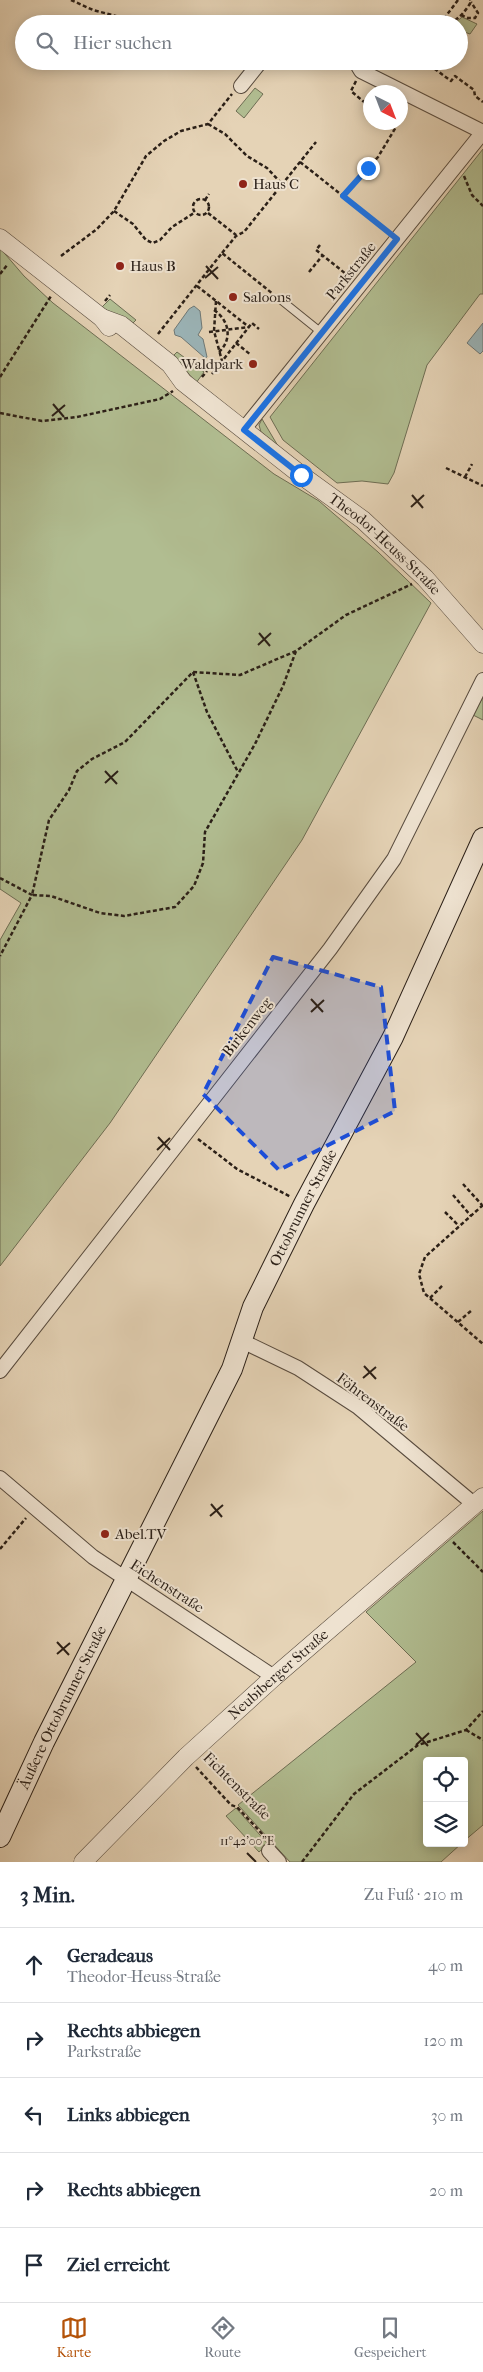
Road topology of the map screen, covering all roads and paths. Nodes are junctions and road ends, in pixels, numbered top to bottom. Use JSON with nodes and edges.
{"nodes":[{"id":1,"x":71,"y":0,"type":"edge"},
{"id":2,"x":458,"y":0,"type":"edge"},
{"id":3,"x":471,"y":1,"type":"edge"},
{"id":4,"x":112,"y":15,"type":"edge"},
{"id":5,"x":446,"y":15,"type":"edge"},
{"id":6,"x":462,"y":15,"type":"edge"},
{"id":7,"x":468,"y":18,"type":"edge"},
{"id":8,"x":254,"y":70,"type":"edge"},
{"id":9,"x":357,"y":70,"type":"edge"},
{"id":10,"x":366,"y":70,"type":"edge"},
{"id":11,"x":436,"y":70,"type":"edge"},
{"id":12,"x":241,"y":86,"type":"joint"},
{"id":13,"x":363,"y":101,"type":"edge"},
{"id":14,"x":483,"y":102,"type":"edge"},
{"id":15,"x":208,"y":124,"type":"junction"},
{"id":16,"x":394,"y":130,"type":"edge"},
{"id":17,"x":483,"y":132,"type":"edge"},
{"id":18,"x":316,"y":142,"type":"dead end"},
{"id":19,"x":300,"y":162,"type":"junction"},
{"id":20,"x":456,"y":166,"type":"junction"},
{"id":21,"x":283,"y":184,"type":"junction"},
{"id":22,"x":210,"y":194,"type":"dead end"},
{"id":23,"x":343,"y":196,"type":"junction"},
{"id":24,"x":205,"y":200,"type":"junction"},
{"id":25,"x":483,"y":206,"type":"edge"},
{"id":26,"x":114,"y":211,"type":"junction"},
{"id":27,"x":194,"y":213,"type":"junction"},
{"id":28,"x":208,"y":213,"type":"junction"},
{"id":29,"x":236,"y":236,"type":"junction"},
{"id":30,"x":0,"y":238,"type":"edge"},
{"id":31,"x":397,"y":239,"type":"junction"},
{"id":32,"x":320,"y":245,"type":"dead end"},
{"id":33,"x":222,"y":253,"type":"junction"},
{"id":34,"x":322,"y":255,"type":"junction"},
{"id":35,"x":61,"y":256,"type":"dead end"},
{"id":36,"x":8,"y":263,"type":"dead end"},
{"id":37,"x":310,"y":272,"type":"dead end"},
{"id":38,"x":0,"y":274,"type":"edge"},
{"id":39,"x":360,"y":285,"type":"junction"},
{"id":40,"x":197,"y":286,"type":"junction"},
{"id":41,"x":52,"y":294,"type":"dead end"},
{"id":42,"x":278,"y":297,"type":"joint"},
{"id":43,"x":216,"y":301,"type":"junction"},
{"id":44,"x":214,"y":310,"type":"junction"},
{"id":45,"x":249,"y":327,"type":"junction"},
{"id":46,"x":259,"y":329,"type":"dead end"},
{"id":47,"x":228,"y":330,"type":"junction"},
{"id":48,"x":214,"y":331,"type":"junction"},
{"id":49,"x":208,"y":332,"type":"dead end"},
{"id":50,"x":322,"y":333,"type":"junction"},
{"id":51,"x":158,"y":334,"type":"dead end"},
{"id":52,"x":236,"y":343,"type":"junction"},
{"id":53,"x":219,"y":352,"type":"junction"},
{"id":54,"x":251,"y":355,"type":"dead end"},
{"id":55,"x":222,"y":360,"type":"junction"},
{"id":56,"x":212,"y":374,"type":"dead end"},
{"id":57,"x":0,"y":377,"type":"edge"},
{"id":58,"x":182,"y":381,"type":"junction"},
{"id":59,"x":0,"y":413,"type":"edge"},
{"id":60,"x":244,"y":430,"type":"junction"},
{"id":61,"x":472,"y":464,"type":"dead end"},
{"id":62,"x":446,"y":468,"type":"dead end"},
{"id":63,"x":465,"y":477,"type":"junction"},
{"id":64,"x":483,"y":486,"type":"edge"},
{"id":65,"x":425,"y":578,"type":"junction"},
{"id":66,"x":483,"y":644,"type":"edge"},
{"id":67,"x":296,"y":651,"type":"junction"},
{"id":68,"x":193,"y":672,"type":"junction"},
{"id":69,"x":483,"y":680,"type":"edge"},
{"id":70,"x":238,"y":772,"type":"junction"},
{"id":71,"x":483,"y":838,"type":"edge"},
{"id":72,"x":0,"y":878,"type":"edge"},
{"id":73,"x":32,"y":895,"type":"junction"},
{"id":74,"x":0,"y":956,"type":"edge"},
{"id":75,"x":187,"y":1131,"type":"junction"},
{"id":76,"x":463,"y":1184,"type":"dead end"},
{"id":77,"x":453,"y":1195,"type":"dead end"},
{"id":78,"x":304,"y":1204,"type":"junction"},
{"id":79,"x":483,"y":1205,"type":"edge"},
{"id":80,"x":445,"y":1212,"type":"dead end"},
{"id":81,"x":471,"y":1216,"type":"junction"},
{"id":82,"x":459,"y":1226,"type":"junction"},
{"id":83,"x":443,"y":1285,"type":"dead end"},
{"id":84,"x":430,"y":1298,"type":"junction"},
{"id":85,"x":472,"y":1310,"type":"dead end"},
{"id":86,"x":458,"y":1322,"type":"junction"},
{"id":87,"x":242,"y":1341,"type":"junction"},
{"id":88,"x":483,"y":1344,"type":"edge"},
{"id":89,"x":0,"y":1371,"type":"edge"},
{"id":90,"x":0,"y":1478,"type":"edge"},
{"id":91,"x":479,"y":1501,"type":"edge"},
{"id":92,"x":34,"y":1508,"type":"junction"},
{"id":93,"x":444,"y":1532,"type":"junction"},
{"id":94,"x":0,"y":1549,"type":"edge"},
{"id":95,"x":483,"y":1572,"type":"edge"},
{"id":96,"x":127,"y":1579,"type":"junction"},
{"id":97,"x":274,"y":1676,"type":"junction"},
{"id":98,"x":483,"y":1711,"type":"edge"},
{"id":99,"x":466,"y":1730,"type":"junction"},
{"id":100,"x":483,"y":1740,"type":"edge"},
{"id":101,"x":186,"y":1757,"type":"junction"},
{"id":102,"x":0,"y":1837,"type":"edge"},
{"id":103,"x":269,"y":1851,"type":"joint"},
{"id":104,"x":83,"y":1862,"type":"edge"},
{"id":105,"x":279,"y":1862,"type":"edge"},
{"id":106,"x":302,"y":1862,"type":"edge"}],
"edges":[{"from":1,"to":4,"type":"path"},
{"from":2,"to":5,"type":"path"},
{"from":3,"to":6,"type":"path"},
{"from":3,"to":7,"type":"path"},
{"from":8,"to":12,"type":"street"},
{"from":9,"to":13,"type":"path"},
{"from":10,"to":17,"type":"street","name":"Parkstraße"},
{"from":11,"to":14,"type":"path"},
{"from":12,"to":15,"type":"path"},
{"from":15,"to":21,"type":"path"},
{"from":15,"to":26,"type":"path"},
{"from":16,"to":23,"type":"path"},
{"from":17,"to":20,"type":"street","name":"Parkstraße"},
{"from":18,"to":19,"type":"path"},
{"from":19,"to":21,"type":"path"},
{"from":19,"to":23,"type":"path"},
{"from":20,"to":25,"type":"path"},
{"from":20,"to":31,"type":"street","name":"Parkstraße"},
{"from":21,"to":29,"type":"path"},
{"from":22,"to":24,"type":"path"},
{"from":23,"to":31,"type":"path"},
{"from":24,"to":27,"type":"path"},
{"from":24,"to":28,"type":"path"},
{"from":26,"to":27,"type":"path"},
{"from":26,"to":35,"type":"path"},
{"from":27,"to":28,"type":"path"},
{"from":28,"to":29,"type":"path"},
{"from":29,"to":33,"type":"path"},
{"from":30,"to":58,"type":"street","name":"Theodor-Heuss-Straße"},
{"from":31,"to":39,"type":"street","name":"Parkstraße"},
{"from":32,"to":34,"type":"path"},
{"from":33,"to":40,"type":"path"},
{"from":33,"to":42,"type":"path"},
{"from":34,"to":37,"type":"path"},
{"from":34,"to":39,"type":"path"},
{"from":36,"to":38,"type":"path"},
{"from":39,"to":50,"type":"street","name":"Parkstraße"},
{"from":40,"to":43,"type":"path"},
{"from":40,"to":51,"type":"path"},
{"from":41,"to":57,"type":"path"},
{"from":42,"to":50,"type":"lane"},
{"from":43,"to":44,"type":"path"},
{"from":43,"to":45,"type":"path"},
{"from":44,"to":47,"type":"path"},
{"from":44,"to":48,"type":"path"},
{"from":45,"to":46,"type":"path"},
{"from":45,"to":47,"type":"path"},
{"from":45,"to":52,"type":"path"},
{"from":47,"to":48,"type":"path"},
{"from":47,"to":53,"type":"path"},
{"from":48,"to":49,"type":"path"},
{"from":48,"to":53,"type":"path"},
{"from":50,"to":60,"type":"street","name":"Parkstraße"},
{"from":52,"to":54,"type":"path"},
{"from":52,"to":55,"type":"path"},
{"from":53,"to":55,"type":"path"},
{"from":55,"to":56,"type":"path"},
{"from":58,"to":59,"type":"path"},
{"from":58,"to":60,"type":"street","name":"Theodor-Heuss-Straße"},
{"from":60,"to":65,"type":"street","name":"Theodor-Heuss-Straße"},
{"from":61,"to":63,"type":"path"},
{"from":62,"to":63,"type":"path"},
{"from":63,"to":64,"type":"path"},
{"from":65,"to":66,"type":"street","name":"Theodor-Heuss-Straße"},
{"from":65,"to":67,"type":"path"},
{"from":67,"to":68,"type":"path"},
{"from":67,"to":70,"type":"path"},
{"from":68,"to":70,"type":"path"},
{"from":68,"to":73,"type":"path"},
{"from":69,"to":75,"type":"street","name":"Birkenweg"},
{"from":70,"to":73,"type":"path"},
{"from":71,"to":78,"type":"main road","name":"Ottobrunner Straße"},
{"from":72,"to":73,"type":"path"},
{"from":73,"to":74,"type":"path"},
{"from":75,"to":78,"type":"path"},
{"from":75,"to":89,"type":"street","name":"Birkenweg"},
{"from":76,"to":79,"type":"path"},
{"from":77,"to":81,"type":"path"},
{"from":78,"to":87,"type":"main road","name":"Ottobrunner Straße"},
{"from":79,"to":81,"type":"path"},
{"from":80,"to":82,"type":"path"},
{"from":81,"to":82,"type":"path"},
{"from":82,"to":84,"type":"path"},
{"from":83,"to":84,"type":"path"},
{"from":84,"to":86,"type":"path"},
{"from":85,"to":86,"type":"path"},
{"from":86,"to":88,"type":"path"},
{"from":87,"to":91,"type":"street","name":"Föhrenstraße"},
{"from":87,"to":96,"type":"main road","name":"Ottobrunner Straße"},
{"from":90,"to":92,"type":"street","name":"Eichenstraße"},
{"from":91,"to":93,"type":"street","name":"Neubiberger Straße"},
{"from":92,"to":94,"type":"path"},
{"from":92,"to":96,"type":"street","name":"Eichenstraße"},
{"from":93,"to":95,"type":"path"},
{"from":93,"to":97,"type":"street","name":"Neubiberger Straße"},
{"from":96,"to":97,"type":"street","name":"Eichenstraße"},
{"from":96,"to":102,"type":"main road","name":"Äußere Ottobrunner Straße"},
{"from":97,"to":101,"type":"street","name":"Neubiberger Straße"},
{"from":98,"to":99,"type":"path"},
{"from":99,"to":100,"type":"path"},
{"from":99,"to":106,"type":"path"},
{"from":101,"to":103,"type":"path","name":"Fichtenstraße"},
{"from":101,"to":104,"type":"street","name":"Neubiberger Straße"},
{"from":103,"to":105,"type":"street"}]}
